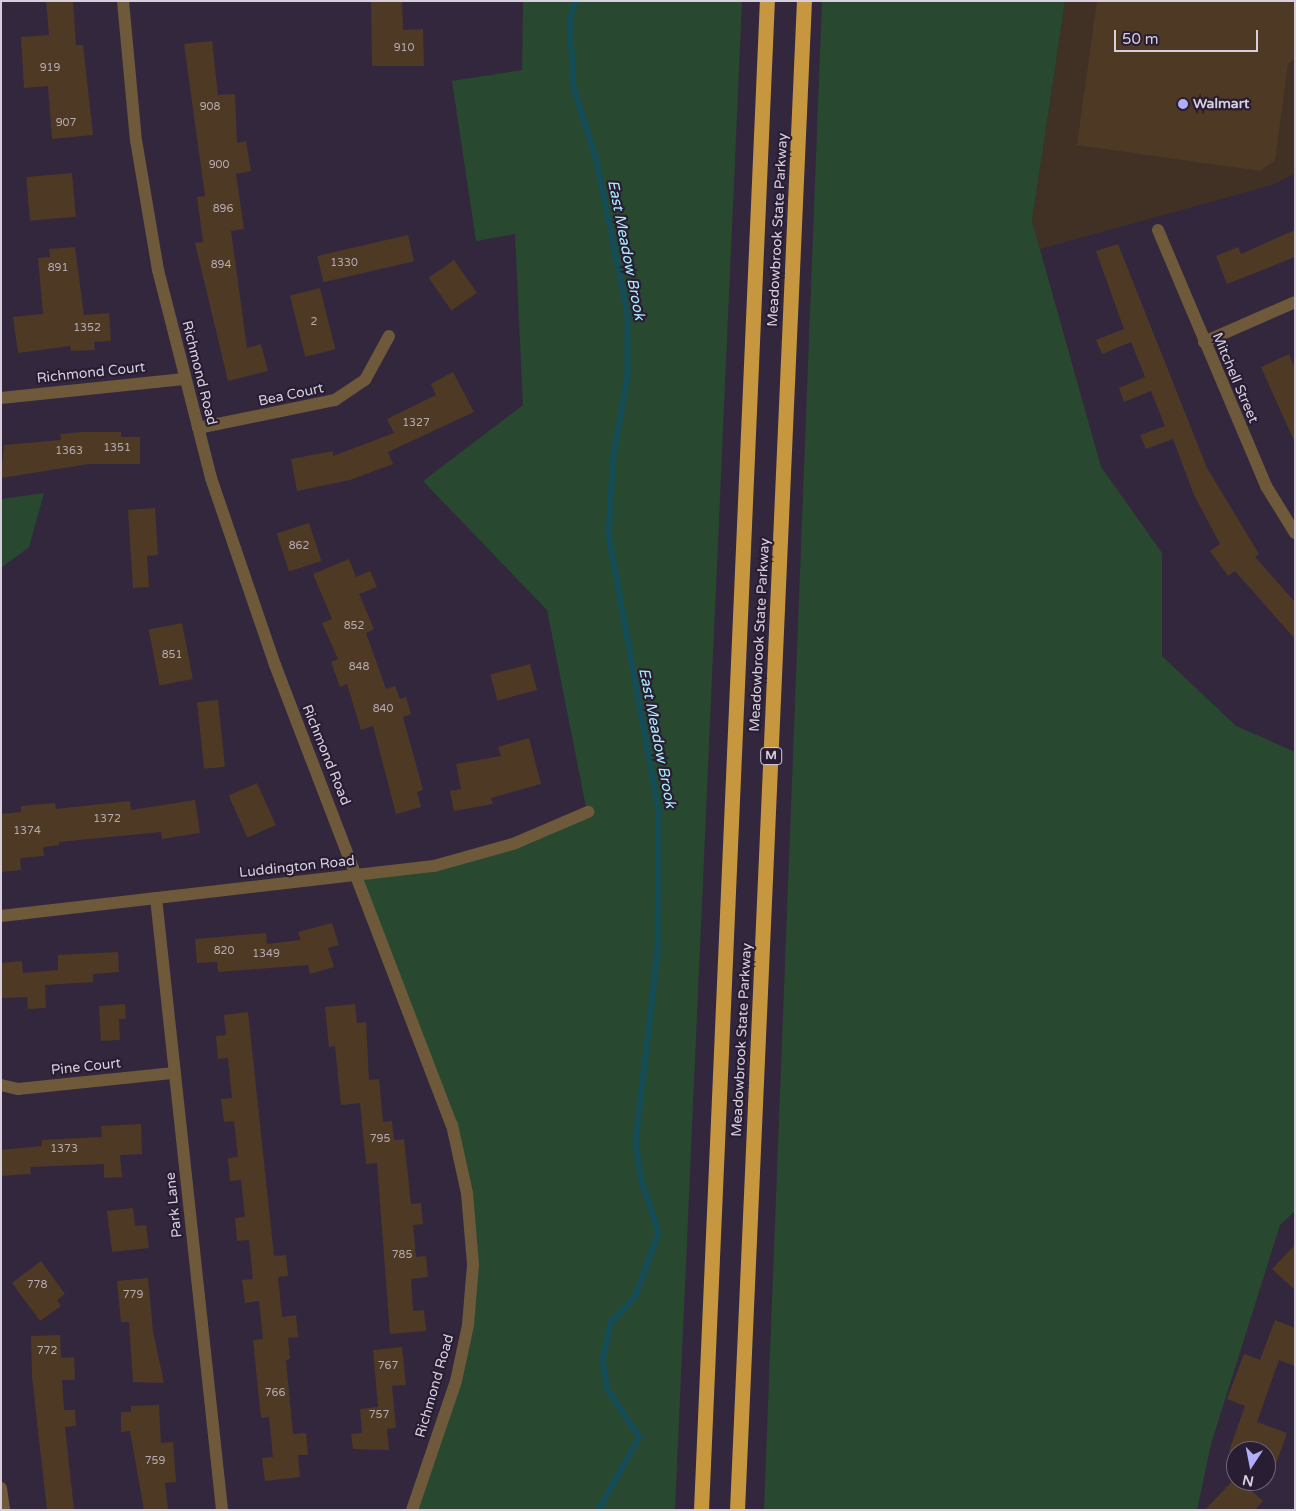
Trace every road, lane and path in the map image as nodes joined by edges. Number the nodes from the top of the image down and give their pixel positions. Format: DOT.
graph roads {
  1 [pos="123,1"];
  2 [pos="767,1"];
  3 [pos="804,1"];
  4 [pos="1158,230"];
  5 [pos="1295,302"];
  6 [pos="388,336"];
  7 [pos="1204,342"];
  8 [pos="184,379"];
  9 [pos="1,398"];
  10 [pos="198,428"];
  11 [pos="1295,532"];
  12 [pos="588,812"];
  13 [pos="358,876"];
  14 [pos="156,898"];
  15 [pos="1,916"];
  16 [pos="174,1073"];
  17 [pos="1,1085"];
  18 [pos="1,1488"];
  19 [pos="4,1510"];
  20 [pos="222,1510"];
  21 [pos="412,1510"];
  22 [pos="701,1510"];
  23 [pos="737,1510"];
  1 -- 8 [label="street, Richmond Road"];
  2 -- 22 [label="highway, Meadowbrook State Parkway"];
  3 -- 23 [label="highway, Meadowbrook State Parkway / M"];
  4 -- 7 [label="street, Mitchell Street"];
  5 -- 7 [label="street"];
  6 -- 10 [label="street, Bea Court"];
  7 -- 11 [label="street, Mitchell Street"];
  8 -- 9 [label="street, Richmond Court"];
  8 -- 10 [label="street, Richmond Road"];
  10 -- 13 [label="street, Richmond Road"];
  12 -- 13 [label="street, Luddington Road"];
  13 -- 14 [label="street, Luddington Road"];
  13 -- 21 [label="street, Richmond Road"];
  14 -- 15 [label="street, Luddington Road"];
  14 -- 16 [label="street, Park Lane"];
  16 -- 17 [label="street, Pine Court"];
  16 -- 20 [label="street, Park Lane"];
  18 -- 19 [label="street"];
}
